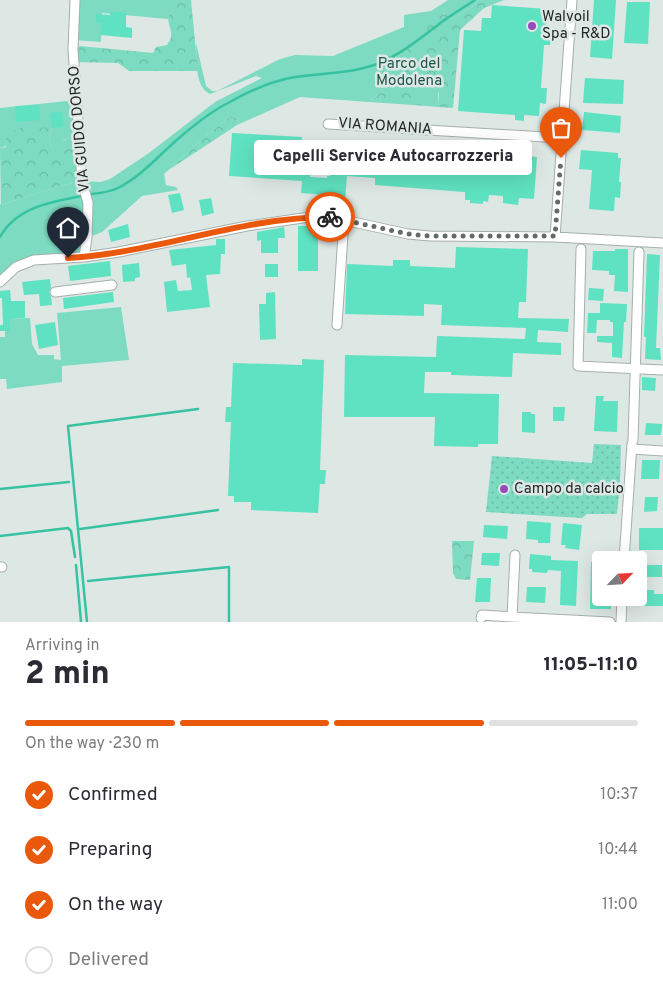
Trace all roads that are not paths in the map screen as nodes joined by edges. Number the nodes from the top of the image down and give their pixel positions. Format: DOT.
graph roads {
  1 [pos="75,0"];
  2 [pos="572,0"];
  3 [pos="328,124"];
  4 [pos="562,138"];
  5 [pos="344,220"];
  6 [pos="555,236"];
  7 [pos="663,243"];
  8 [pos="581,249"];
  9 [pos="639,252"];
  10 [pos="84,257"];
  11 [pos="0,282"];
  12 [pos="112,286"];
  13 [pos="55,292"];
  14 [pos="337,325"];
  15 [pos="634,369"];
  16 [pos="663,370"];
  17 [pos="632,444"];
  18 [pos="663,451"];
  19 [pos="624,551"];
  20 [pos="515,555"];
  21 [pos="622,606"];
  22 [pos="512,616"];
  23 [pos="481,618"];
  24 [pos="610,622"];
  25 [pos="621,622"];
  1 -- 10 [label="street, VIA GUIDO DORSO"];
  2 -- 4 [label="street"];
  3 -- 4 [label="street, VIA ROMANIA"];
  4 -- 6 [label="street"];
  5 -- 6 [label="street"];
  5 -- 10 [label="street"];
  5 -- 14 [label="street"];
  6 -- 7 [label="street"];
  8 -- 15 [label="street"];
  9 -- 15 [label="street"];
  10 -- 11 [label="street"];
  12 -- 13 [label="street"];
  15 -- 16 [label="street"];
  15 -- 17 [label="street"];
  17 -- 18 [label="street"];
  17 -- 19 [label="street"];
  20 -- 22 [label="street"];
  21 -- 25 [label="street"];
  22 -- 23 [label="street"];
  22 -- 24 [label="street"];
}
